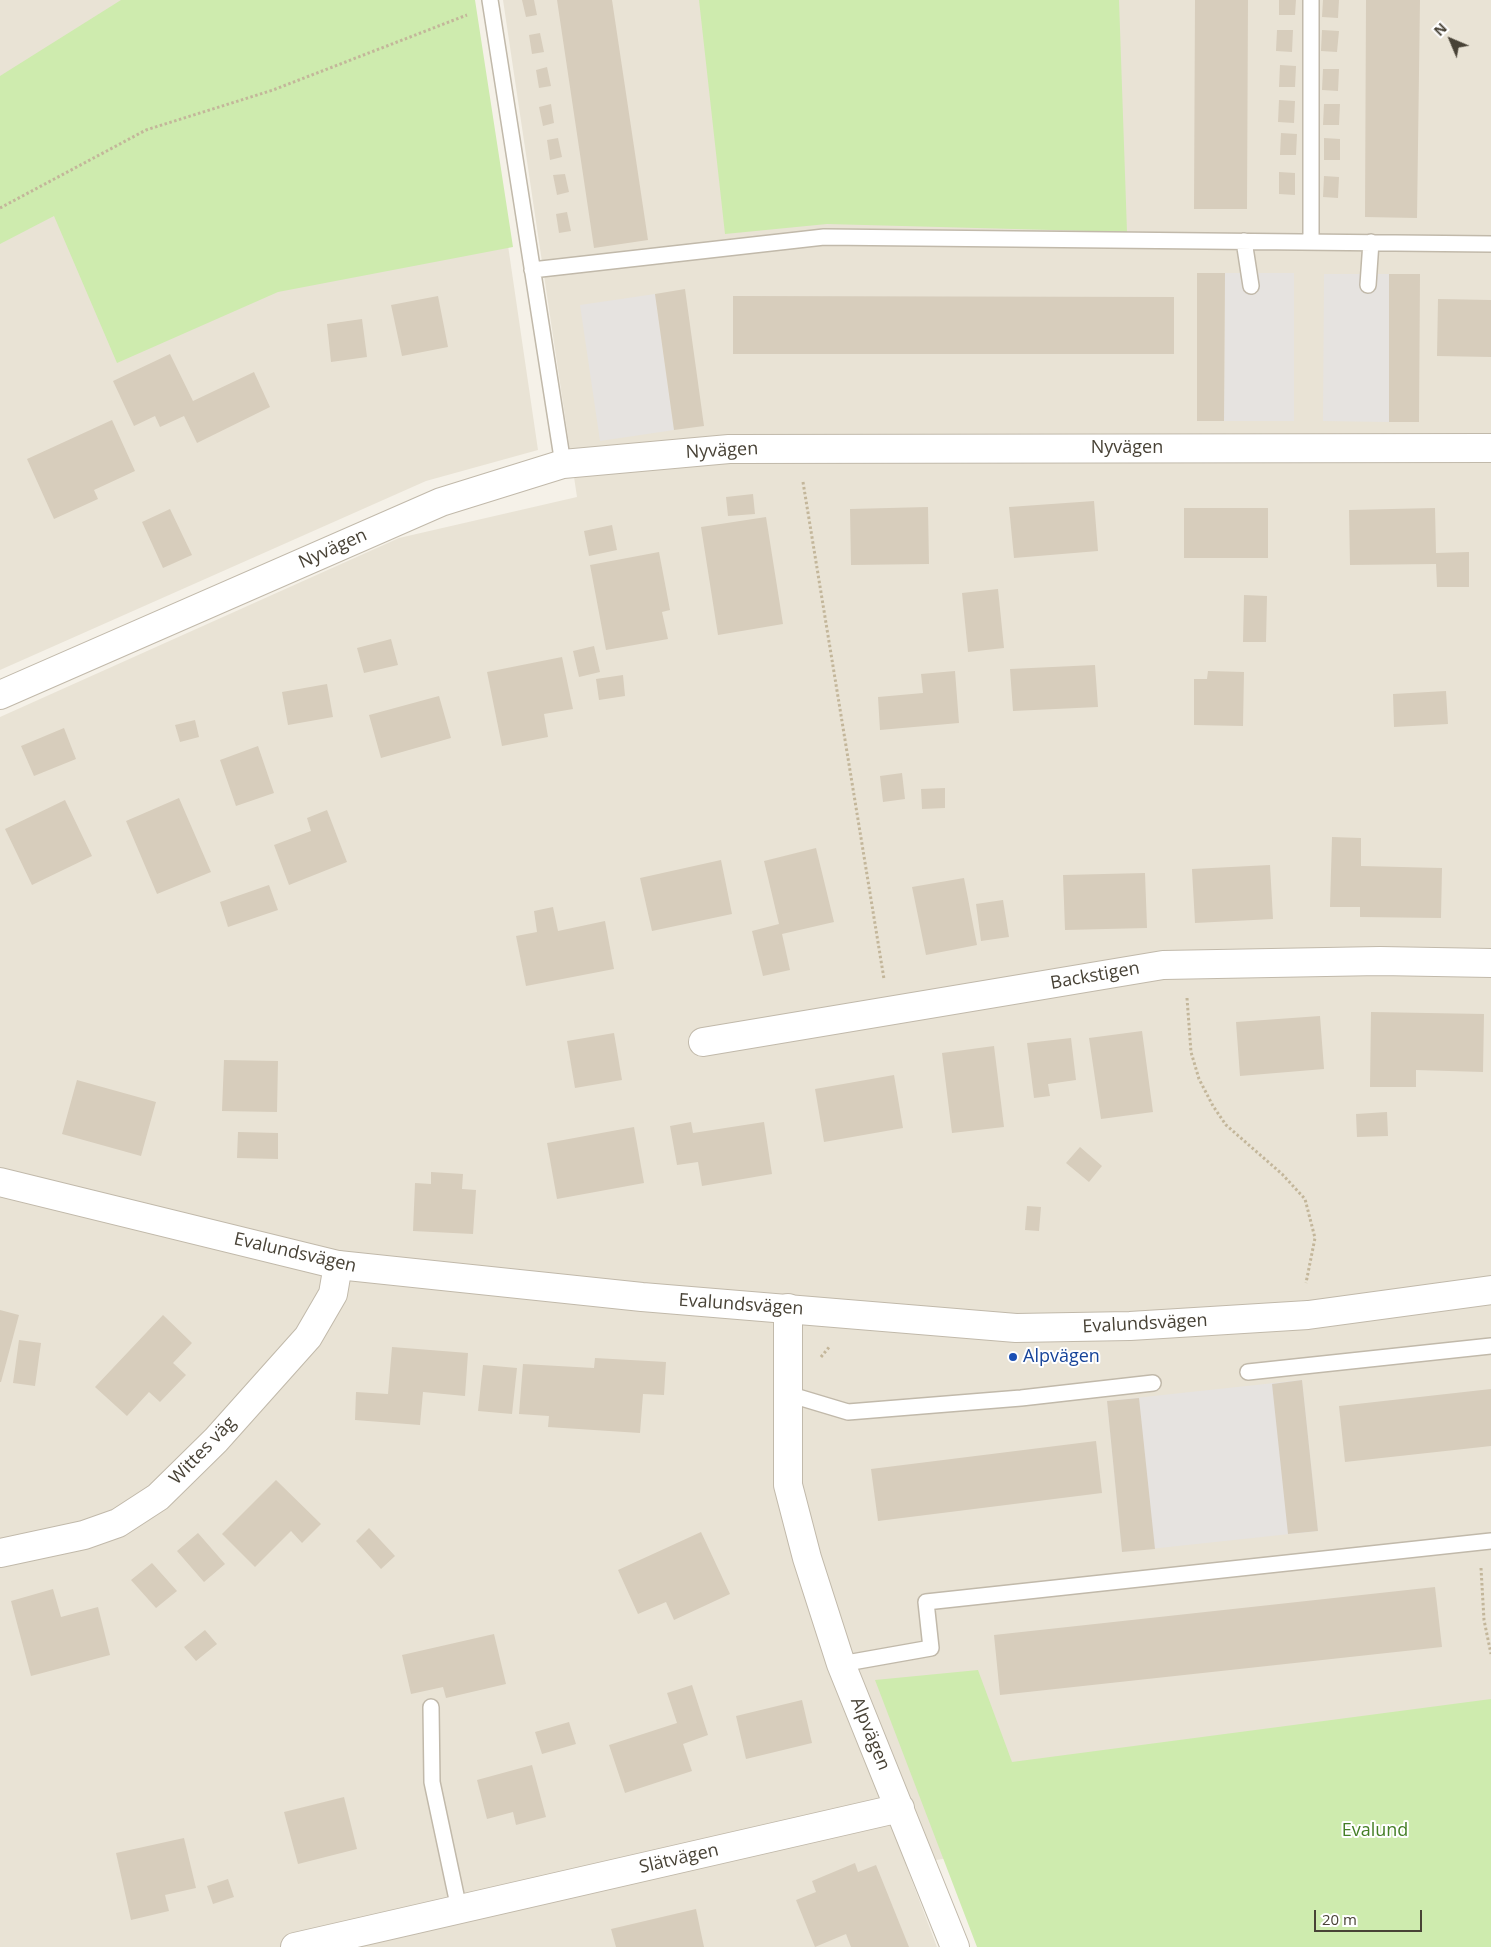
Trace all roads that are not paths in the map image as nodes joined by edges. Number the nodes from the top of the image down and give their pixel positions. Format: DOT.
graph roads {
  1 [pos="1311,0"];
  2 [pos="490,3"];
  3 [pos="1244,241"];
  4 [pos="1311,242"];
  5 [pos="1372,242"];
  6 [pos="1491,244"];
  7 [pos="532,270"];
  8 [pos="1368,285"];
  9 [pos="1251,286"];
  10 [pos="1491,448"];
  11 [pos="563,464"];
  12 [pos="0,695"];
  13 [pos="1491,963"];
  14 [pos="703,1042"];
  15 [pos="0,1182"];
  16 [pos="338,1266"];
  17 [pos="1491,1290"];
  18 [pos="788,1308"];
  19 [pos="1491,1346"];
  20 [pos="1248,1372"];
  21 [pos="1154,1383"];
  22 [pos="797,1397"];
  23 [pos="1485,1541"];
  24 [pos="0,1553"];
  25 [pos="841,1664"];
  26 [pos="431,1707"];
  27 [pos="900,1808"];
  28 [pos="459,1909"];
  29 [pos="295,1947"];
  30 [pos="955,1947"];
  1 -- 4 [label="lane"];
  2 -- 7 [label="lane"];
  3 -- 4 [label="lane"];
  3 -- 7 [label="lane"];
  3 -- 9 [label="lane"];
  4 -- 5 [label="lane"];
  5 -- 6 [label="lane"];
  5 -- 8 [label="lane"];
  7 -- 11 [label="lane"];
  10 -- 11 [label="street, Nyvägen"];
  11 -- 12 [label="street, Nyvägen"];
  13 -- 14 [label="street, Backstigen"];
  15 -- 16 [label="street, Evalundsvägen"];
  16 -- 18 [label="street, Evalundsvägen"];
  16 -- 24 [label="street, Wittes väg"];
  17 -- 18 [label="street, Evalundsvägen"];
  18 -- 22 [label="street, Alpvägen"];
  19 -- 20 [label="lane"];
  21 -- 22 [label="lane"];
  22 -- 25 [label="street, Alpvägen"];
  23 -- 25 [label="lane"];
  25 -- 27 [label="street, Alpvägen"];
  26 -- 28 [label="lane"];
  27 -- 28 [label="street, Slätvägen"];
  27 -- 30 [label="street, Alpvägen"];
  28 -- 29 [label="street, Slätvägen"];
}
